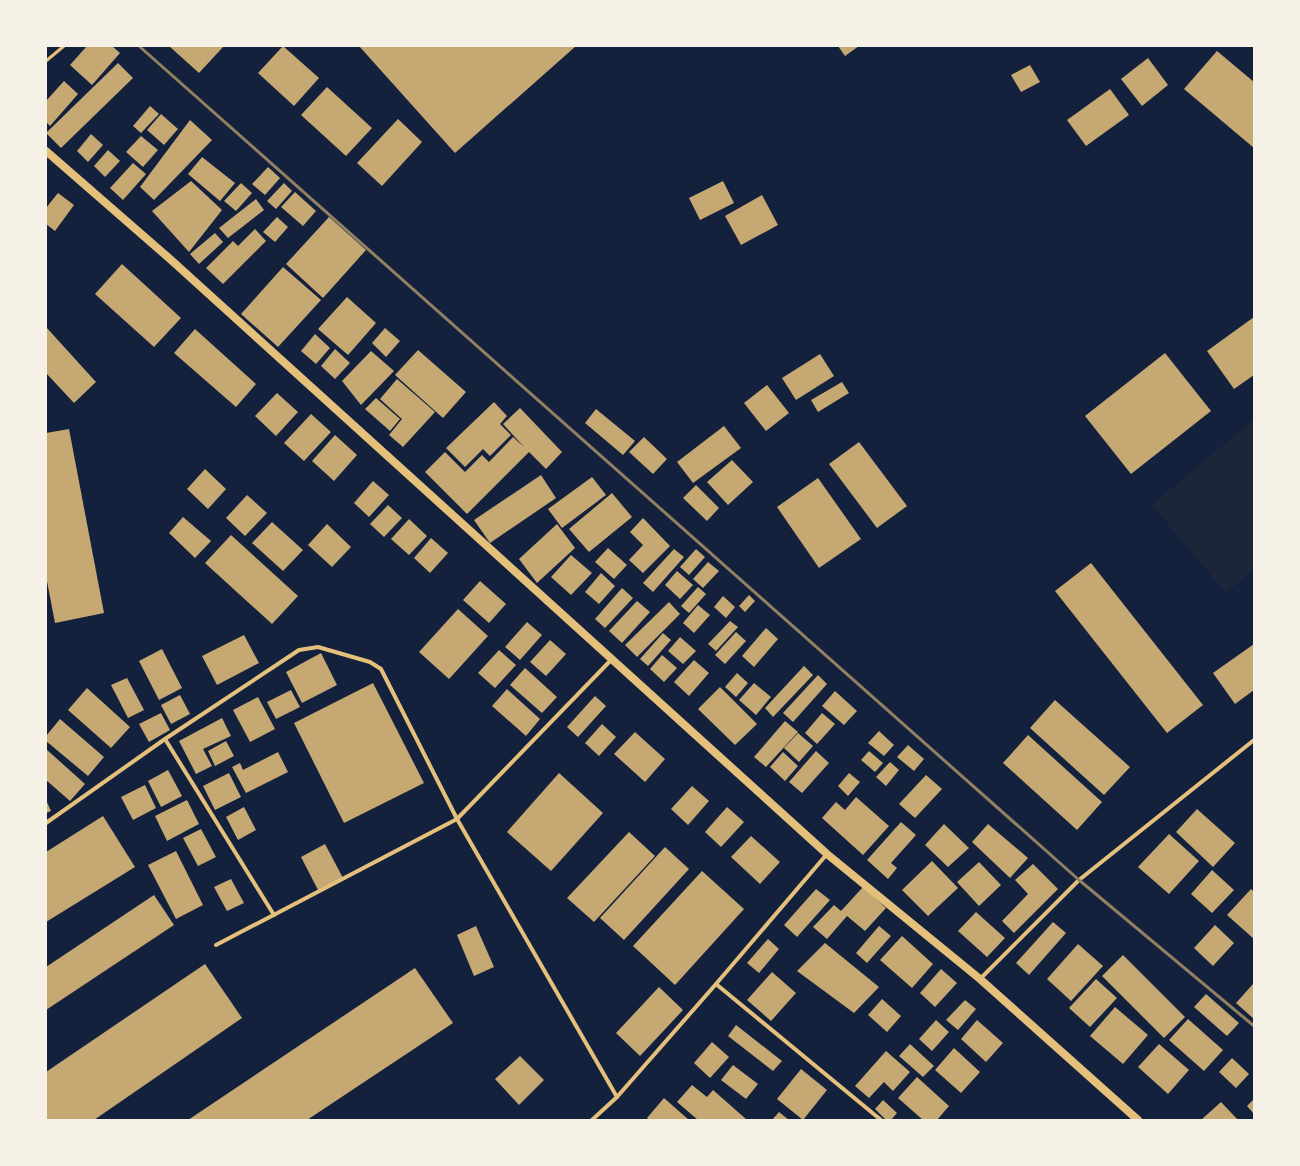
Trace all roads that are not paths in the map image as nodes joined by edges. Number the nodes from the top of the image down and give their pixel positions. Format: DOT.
graph roads {
  1 [pos="64,46"];
  2 [pos="46,61"];
  3 [pos="46,151"];
  4 [pos="612,659"];
  5 [pos="165,739"];
  6 [pos="1254,740"];
  7 [pos="457,819"];
  8 [pos="46,823"];
  9 [pos="827,854"];
  10 [pos="274,915"];
  11 [pos="216,945"];
  12 [pos="980,979"];
  13 [pos="716,984"];
  14 [pos="617,1097"];
  15 [pos="592,1120"];
  16 [pos="880,1120"];
  17 [pos="1138,1120"];
  1 -- 2 [label="lane"];
  3 -- 4 [label="main road"];
  4 -- 7 [label="street"];
  4 -- 9 [label="main road"];
  5 -- 7 [label="street"];
  5 -- 8 [label="street"];
  5 -- 10 [label="street"];
  6 -- 12 [label="street"];
  7 -- 10 [label="street"];
  7 -- 14 [label="street"];
  9 -- 12 [label="main road"];
  9 -- 13 [label="street"];
  10 -- 11 [label="street"];
  12 -- 17 [label="main road"];
  13 -- 14 [label="street"];
  13 -- 16 [label="street"];
  14 -- 15 [label="street"];
}
